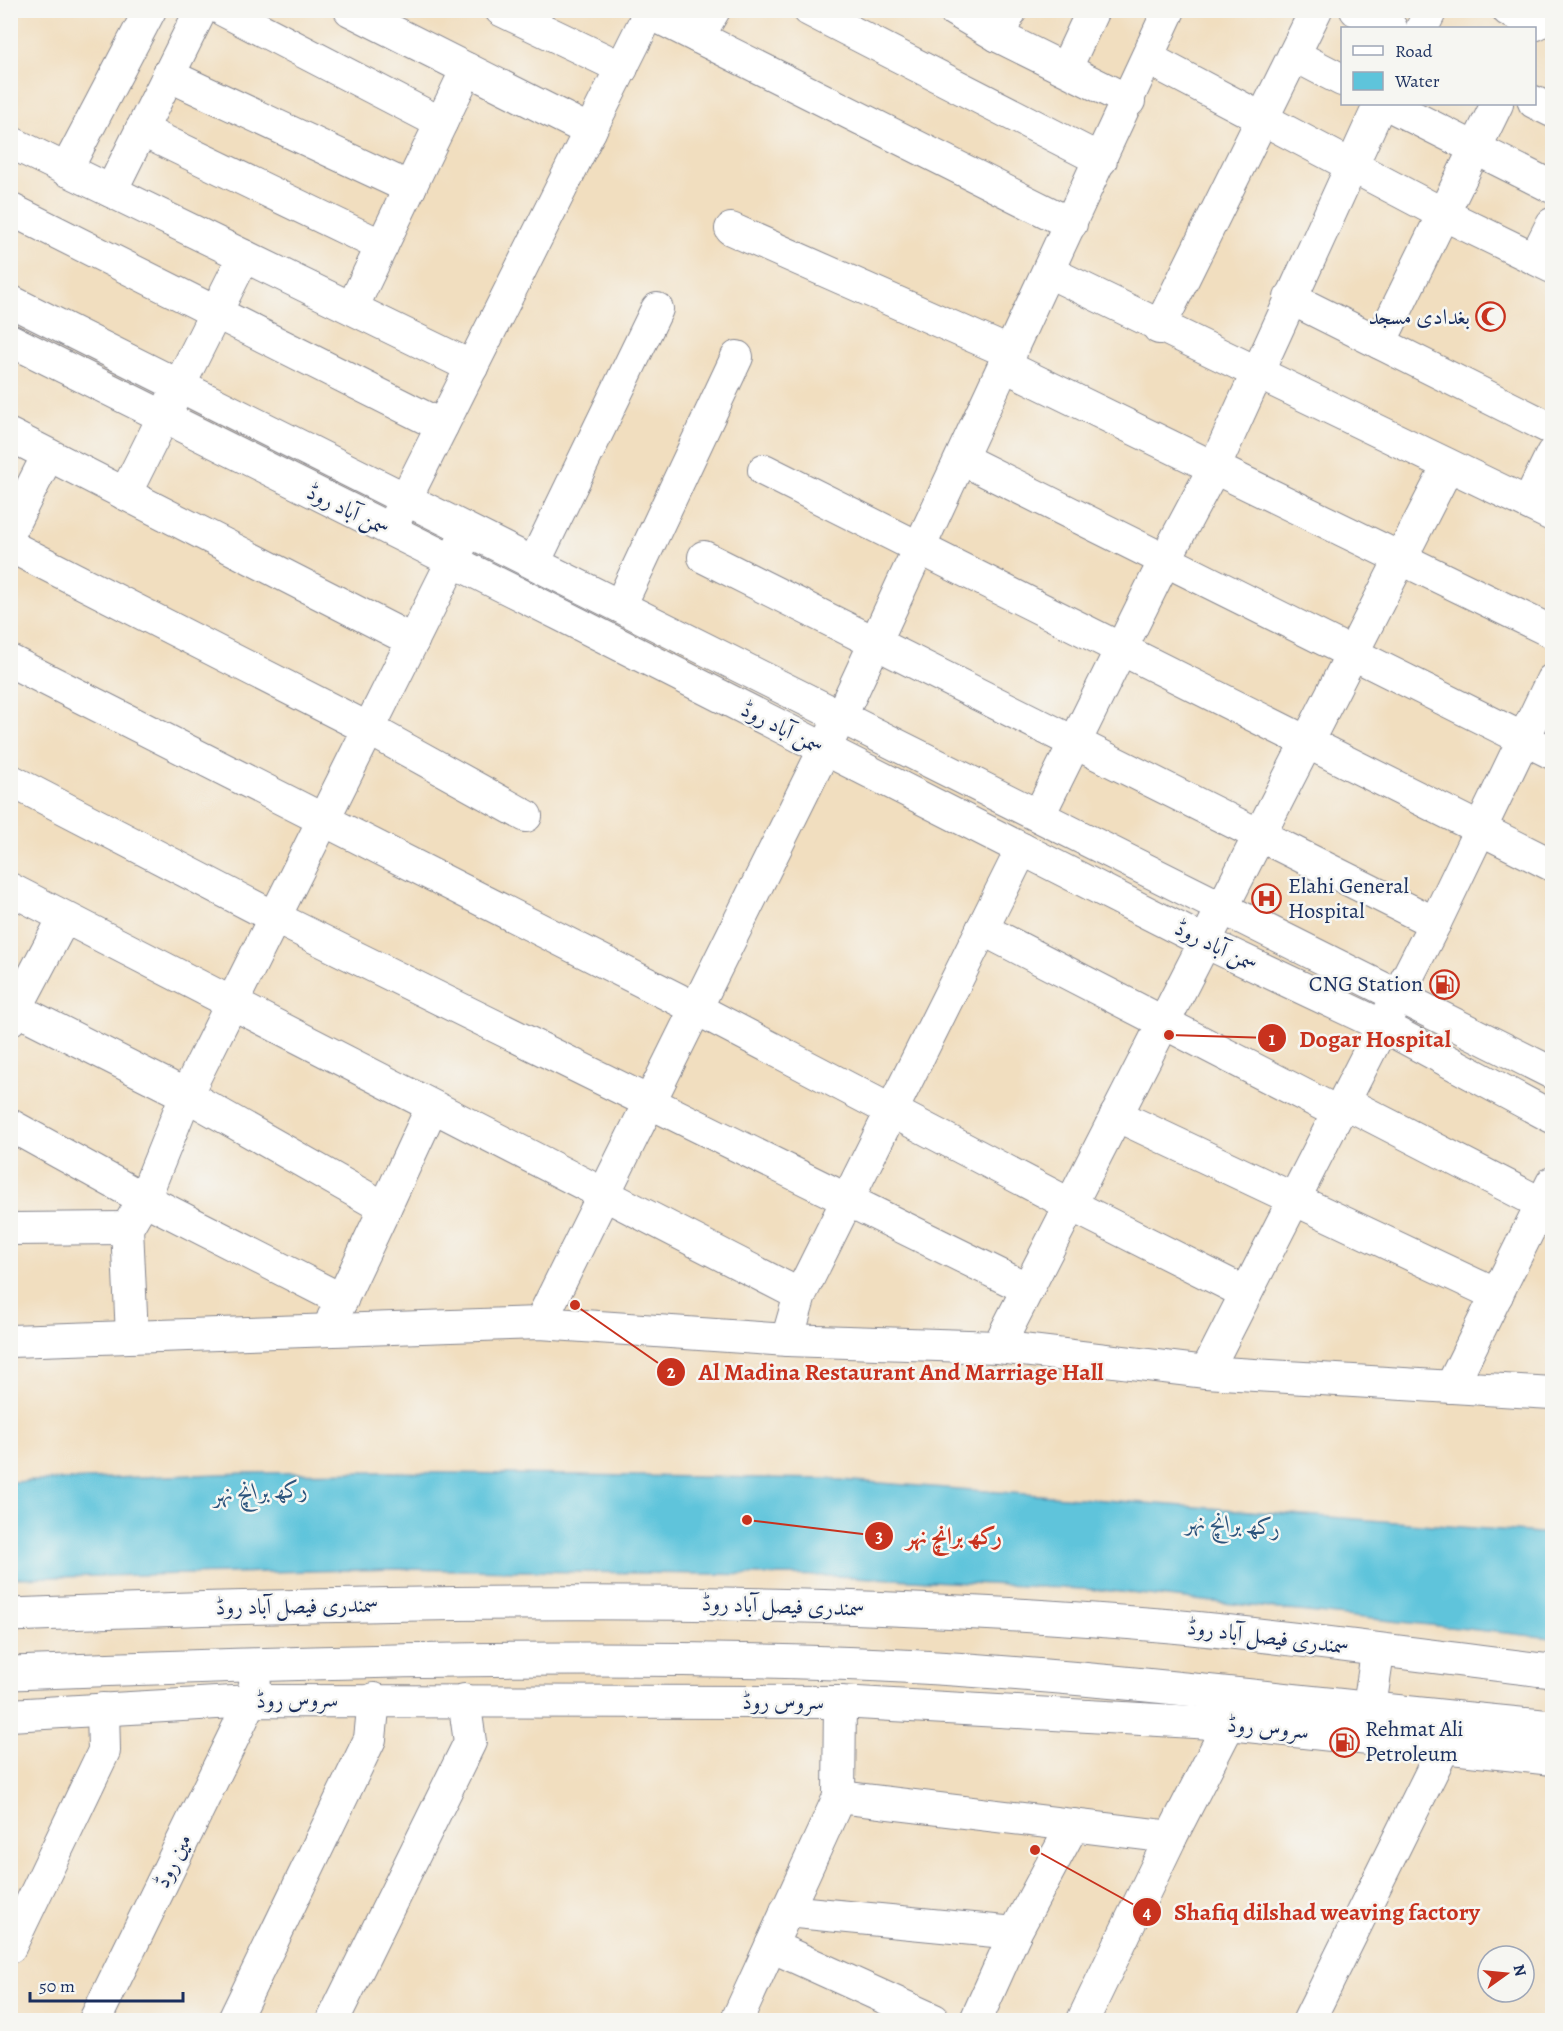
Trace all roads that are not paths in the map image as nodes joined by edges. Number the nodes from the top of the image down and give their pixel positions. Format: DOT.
graph roads {
  1 [pos="150,10"];
  2 [pos="201,10"];
  3 [pos="223,10"];
  4 [pos="350,10"];
  5 [pos="501,10"];
  6 [pos="714,10"];
  7 [pos="809,10"];
  8 [pos="954,10"];
  9 [pos="1093,10"];
  10 [pos="1169,10"];
  11 [pos="1316,10"];
  12 [pos="1356,10"];
  13 [pos="1431,10"];
  14 [pos="1508,10"];
  15 [pos="646,12"];
  16 [pos="1537,21"];
  17 [pos="1004,23"];
  18 [pos="1389,27"];
  19 [pos="1422,27"];
  20 [pos="698,38"];
  21 [pos="1294,55"];
  22 [pos="1149,59"];
  23 [pos="622,68"];
  24 [pos="1066,68"];
  25 [pos="467,69"];
  26 [pos="168,75"];
  27 [pos="1341,79"];
  28 [pos="1129,101"];
  29 [pos="1536,103"];
  30 [pos="1380,105"];
  31 [pos="1389,105"];
  32 [pos="1497,105"];
  33 [pos="1552,111"];
  34 [pos="1262,120"];
  35 [pos="441,123"];
  36 [pos="141,130"];
  37 [pos="590,131"];
  38 [pos="10,142"];
  39 [pos="1475,149"];
  40 [pos="1101,160"];
  41 [pos="1351,165"];
  42 [pos="66,170"];
  43 [pos="1552,187"];
  44 [pos="410,188"];
  45 [pos="111,191"];
  46 [pos="10,209"];
  47 [pos="1443,214"];
  48 [pos="1071,224"];
  49 [pos="1552,224"];
  50 [pos="731,229"];
  51 [pos="382,246"];
  52 [pos="244,256"];
  53 [pos="1544,263"];
  54 [pos="1049,272"];
  55 [pos="1290,297"];
  56 [pos="10,301"];
  57 [pos="352,308"];
  58 [pos="657,309"];
  59 [pos="217,312"];
  60 [pos="1159,327"];
  61 [pos="10,340"];
  62 [pos="1380,343"];
  63 [pos="737,357"];
  64 [pos="1008,360"];
  65 [pos="472,367"];
  66 [pos="1257,372"];
  67 [pos="180,386"];
  68 [pos="163,418"];
  69 [pos="442,426"];
  70 [pos="1552,429"];
  71 [pos="10,435"];
  72 [pos="1552,454"];
  73 [pos="48,455"];
  74 [pos="962,459"];
  75 [pos="1448,466"];
  76 [pos="1214,468"];
  77 [pos="764,470"];
  78 [pos="125,494"];
  79 [pos="405,498"];
  80 [pos="1540,509"];
  81 [pos="10,530"];
  82 [pos="468,530"];
  83 [pos="391,531"];
  84 [pos="10,546"];
  85 [pos="919,549"];
  86 [pos="704,557"];
  87 [pos="1401,557"];
  88 [pos="1165,560"];
  89 [pos="452,561"];
  90 [pos="534,563"];
  91 [pos="620,606"];
  92 [pos="1552,632"];
  93 [pos="412,641"];
  94 [pos="875,643"];
  95 [pos="1122,650"];
  96 [pos="1352,653"];
  97 [pos="10,661"];
  98 [pos="1552,680"];
  99 [pos="841,716"];
  100 [pos="369,729"];
  101 [pos="1524,739"];
  102 [pos="1307,742"];
  103 [pos="1076,744"];
  104 [pos="824,750"];
  105 [pos="1552,753"];
  106 [pos="10,780"];
  107 [pos="1039,815"];
  108 [pos="525,816"];
  109 [pos="323,820"];
  110 [pos="1480,829"];
  111 [pos="1259,835"];
  112 [pos="1022,849"];
  113 [pos="1552,866"];
  114 [pos="10,890"];
  115 [pos="1222,908"];
  116 [pos="274,917"];
  117 [pos="64,918"];
  118 [pos="1436,923"];
  119 [pos="982,929"];
  120 [pos="1205,942"];
  121 [pos="1400,994"];
  122 [pos="232,1003"];
  123 [pos="697,1009"];
  124 [pos="12,1012"];
  125 [pos="1164,1022"];
  126 [pos="1383,1026"];
  127 [pos="1552,1073"];
  128 [pos="186,1095"];
  129 [pos="651,1102"];
  130 [pos="432,1107"];
  131 [pos="1341,1108"];
  132 [pos="892,1111"];
  133 [pos="1116,1115"];
  134 [pos="1552,1118"];
  135 [pos="10,1125"];
  136 [pos="604,1197"];
  137 [pos="1295,1198"];
  138 [pos="144,1199"];
  139 [pos="1549,1199"];
  140 [pos="847,1201"];
  141 [pos="1071,1205"];
  142 [pos="385,1208"];
  143 [pos="128,1228"];
  144 [pos="10,1229"];
  145 [pos="1028,1289"];
  146 [pos="1246,1293"];
  147 [pos="800,1295"];
  148 [pos="1497,1295"];
  149 [pos="342,1300"];
  150 [pos="540,1323"];
  151 [pos="328,1330"];
  152 [pos="132,1336"];
  153 [pos="787,1340"];
  154 [pos="10,1341"];
  155 [pos="998,1347"];
  156 [pos="1206,1372"];
  157 [pos="1451,1388"];
  158 [pos="1552,1393"];
  159 [pos="10,1615"];
  160 [pos="1378,1650"];
  161 [pos="260,1664"];
  162 [pos="1552,1671"];
  163 [pos="10,1673"];
  164 [pos="374,1699"];
  165 [pos="464,1700"];
  166 [pos="251,1701"];
  167 [pos="840,1702"];
  168 [pos="103,1709"];
  169 [pos="10,1715"];
  170 [pos="1365,1723"];
  171 [pos="1229,1724"];
  172 [pos="1552,1727"];
  173 [pos="1444,1748"];
  174 [pos="1552,1759"];
  175 [pos="839,1797"];
  176 [pos="1073,1825"];
  177 [pos="1171,1837"];
  178 [pos="786,1911"];
  179 [pos="1015,1933"];
  180 [pos="771,1946"];
  181 [pos="10,1947"];
  182 [pos="95,2020"];
  183 [pos="234,2020"];
  184 [pos="333,2020"];
  185 [pos="737,2020"];
  186 [pos="934,2020"];
  187 [pos="976,2020"];
  188 [pos="1083,2020"];
  189 [pos="1309,2020"];
  1 -- 42 [label="street"];
  2 -- 26 [label="street"];
  3 -- 35 [label="street"];
  4 -- 25 [label="street"];
  5 -- 23 [label="street"];
  6 -- 20 [label="street"];
  7 -- 40 [label="street"];
  8 -- 17 [label="street"];
  9 -- 24 [label="street"];
  10 -- 22 [label="street"];
  11 -- 21 [label="street"];
  12 -- 18 [label="street"];
  13 -- 19 [label="street"];
  14 -- 16 [label="street"];
  15 -- 20 [label="street"];
  15 -- 23 [label="street"];
  17 -- 24 [label="street"];
  20 -- 48 [label="street"];
  21 -- 27 [label="street"];
  21 -- 34 [label="street"];
  22 -- 28 [label="street"];
  22 -- 34 [label="street"];
  23 -- 37 [label="street"];
  24 -- 28 [label="street"];
  25 -- 35 [label="street"];
  25 -- 37 [label="street"];
  26 -- 36 [label="street"];
  26 -- 44 [label="street"];
  28 -- 40 [label="street"];
  29 -- 33 [label="street"];
  30 -- 41 [label="street"];
  31 -- 39 [label="street"];
  32 -- 39 [label="street"];
  34 -- 41 [label="street"];
  34 -- 60 [label="street"];
  35 -- 44 [label="street"];
  36 -- 45 [label="street"];
  36 -- 51 [label="street"];
  37 -- 65 [label="street"];
  38 -- 42 [label="street"];
  39 -- 43 [label="street"];
  39 -- 47 [label="street"];
  40 -- 48 [label="street"];
  41 -- 47 [label="street"];
  41 -- 55 [label="street"];
  42 -- 45 [label="street"];
  44 -- 51 [label="street"];
  45 -- 52 [label="street"];
  46 -- 59 [label="street"];
  47 -- 53 [label="street"];
  47 -- 62 [label="street"];
  48 -- 54 [label="street"];
  49 -- 53 [label="street"];
  50 -- 64 [label="street"];
  51 -- 57 [label="street"];
  52 -- 57 [label="street"];
  52 -- 59 [label="street"];
  54 -- 60 [label="street"];
  54 -- 64 [label="street"];
  55 -- 62 [label="street"];
  55 -- 66 [label="street"];
  56 -- 67 [label="street, سمن آباد روڈ"];
  57 -- 65 [label="street"];
  58 -- 90 [label="street"];
  59 -- 67 [label="street"];
  59 -- 69 [label="street"];
  60 -- 66 [label="street"];
  61 -- 68 [label="street, سمن آباد روڈ"];
  62 -- 70 [label="street"];
  63 -- 91 [label="street"];
  64 -- 74 [label="street"];
  64 -- 76 [label="street"];
  65 -- 69 [label="street"];
  66 -- 75 [label="street"];
  66 -- 76 [label="street"];
  67 -- 68 [label="street"];
  67 -- 79 [label="street, سمن آباد روڈ"];
  68 -- 78 [label="street"];
  68 -- 83 [label="street, سمن آباد روڈ"];
  69 -- 79 [label="street"];
  71 -- 73 [label="street"];
  72 -- 80 [label="street"];
  73 -- 78 [label="street"];
  73 -- 81 [label="street"];
  74 -- 85 [label="street"];
  74 -- 88 [label="street"];
  75 -- 80 [label="street"];
  75 -- 87 [label="street"];
  76 -- 87 [label="street"];
  76 -- 88 [label="street"];
  77 -- 85 [label="street"];
  78 -- 93 [label="street"];
  79 -- 82 [label="street, سمن آباد روڈ"];
  79 -- 83 [label="street"];
  82 -- 89 [label="street"];
  82 -- 90 [label="street, سمن آباد روڈ"];
  83 -- 89 [label="street, سمن آباد روڈ"];
  84 -- 100 [label="street"];
  85 -- 94 [label="street"];
  85 -- 95 [label="street"];
  86 -- 94 [label="street"];
  87 -- 92 [label="street"];
  87 -- 96 [label="street"];
  88 -- 95 [label="street"];
  88 -- 96 [label="street"];
  89 -- 93 [label="street"];
  89 -- 104 [label="street, سمن آباد روڈ"];
  90 -- 91 [label="street, سمن آباد روڈ"];
  91 -- 99 [label="street, سمن آباد روڈ"];
  93 -- 100 [label="street"];
  94 -- 99 [label="street"];
  94 -- 103 [label="street"];
  95 -- 102 [label="street"];
  95 -- 103 [label="street"];
  96 -- 101 [label="street"];
  96 -- 102 [label="street"];
  97 -- 109 [label="street"];
  98 -- 101 [label="street"];
  99 -- 104 [label="street"];
  99 -- 107 [label="street, سمن آباد روڈ"];
  100 -- 108 [label="street"];
  100 -- 109 [label="street"];
  101 -- 105 [label="street"];
  101 -- 110 [label="street"];
  102 -- 110 [label="street"];
  102 -- 111 [label="street"];
  103 -- 107 [label="street"];
  103 -- 111 [label="street"];
  104 -- 112 [label="street, سمن آباد روڈ"];
  104 -- 123 [label="street"];
  106 -- 116 [label="street"];
  107 -- 115 [label="street, سمن آباد روڈ"];
  109 -- 116 [label="street"];
  109 -- 123 [label="street"];
  110 -- 113 [label="street"];
  110 -- 118 [label="street"];
  111 -- 115 [label="street"];
  111 -- 118 [label="street"];
  112 -- 119 [label="street"];
  112 -- 120 [label="street, سمن آباد روڈ"];
  114 -- 117 [label="street"];
  115 -- 120 [label="street"];
  115 -- 121 [label="street, سمن آباد روڈ"];
  116 -- 122 [label="street"];
  116 -- 129 [label="street"];
  117 -- 122 [label="street"];
  117 -- 124 [label="street"];
  118 -- 121 [label="street"];
  119 -- 125 [label="street"];
  119 -- 132 [label="street"];
  120 -- 125 [label="street"];
  120 -- 126 [label="street, سمن آباد روڈ"];
  121 -- 126 [label="street"];
  121 -- 127 [label="street, سمن آباد روڈ"];
  122 -- 128 [label="street"];
  122 -- 130 [label="street"];
  123 -- 129 [label="street"];
  123 -- 132 [label="street"];
  124 -- 128 [label="street"];
  125 -- 131 [label="street"];
  125 -- 133 [label="street"];
  126 -- 131 [label="street"];
  126 -- 134 [label="street, سمن آباد روڈ"];
  128 -- 138 [label="street"];
  128 -- 142 [label="street"];
  129 -- 136 [label="street"];
  129 -- 140 [label="street"];
  130 -- 136 [label="street"];
  130 -- 142 [label="street"];
  131 -- 137 [label="street"];
  131 -- 139 [label="street"];
  132 -- 140 [label="street"];
  132 -- 141 [label="street"];
  133 -- 137 [label="street"];
  133 -- 141 [label="street"];
  135 -- 138 [label="street"];
  136 -- 147 [label="street"];
  136 -- 150 [label="street"];
  137 -- 146 [label="street"];
  137 -- 148 [label="street"];
  138 -- 143 [label="street"];
  138 -- 149 [label="street"];
  139 -- 148 [label="street"];
  140 -- 145 [label="street"];
  140 -- 147 [label="street"];
  141 -- 145 [label="street"];
  141 -- 146 [label="street"];
  142 -- 149 [label="street"];
  143 -- 144 [label="street"];
  143 -- 152 [label="street"];
  145 -- 155 [label="street"];
  146 -- 156 [label="street"];
  147 -- 153 [label="street"];
  148 -- 157 [label="street"];
  149 -- 151 [label="street"];
  150 -- 151 [label="street"];
  150 -- 153 [label="street"];
  151 -- 152 [label="street"];
  152 -- 154 [label="street"];
  153 -- 155 [label="street"];
  155 -- 156 [label="street"];
  156 -- 157 [label="street"];
  157 -- 158 [label="street"];
  159 -- 160 [label="main road, سمندری فیصل آباد روڈ"];
  160 -- 162 [label="main road, سمندری فیصل آباد روڈ"];
  160 -- 170 [label="main road"];
  161 -- 163 [label="main road"];
  161 -- 166 [label="street, مین روڈ"];
  161 -- 170 [label="main road"];
  164 -- 165 [label="street, سروس روڈ"];
  164 -- 166 [label="street, سروس روڈ"];
  164 -- 183 [label="street"];
  165 -- 167 [label="street, سروس روڈ"];
  165 -- 184 [label="street"];
  166 -- 168 [label="street, سروس روڈ"];
  166 -- 182 [label="street, مین روڈ"];
  167 -- 171 [label="street, سروس روڈ"];
  167 -- 175 [label="street"];
  168 -- 169 [label="street, سروس روڈ"];
  168 -- 181 [label="street"];
  170 -- 171 [label="street, سروس روڈ"];
  170 -- 172 [label="main road"];
  170 -- 173 [label="street, سروس روڈ"];
  171 -- 177 [label="street"];
  173 -- 174 [label="street, سروس روڈ"];
  173 -- 189 [label="street"];
  175 -- 176 [label="street"];
  175 -- 178 [label="street"];
  176 -- 177 [label="street"];
  176 -- 179 [label="street"];
  177 -- 188 [label="street"];
  178 -- 179 [label="street"];
  178 -- 180 [label="street"];
  179 -- 187 [label="street"];
  180 -- 185 [label="street"];
  180 -- 186 [label="street"];
}
